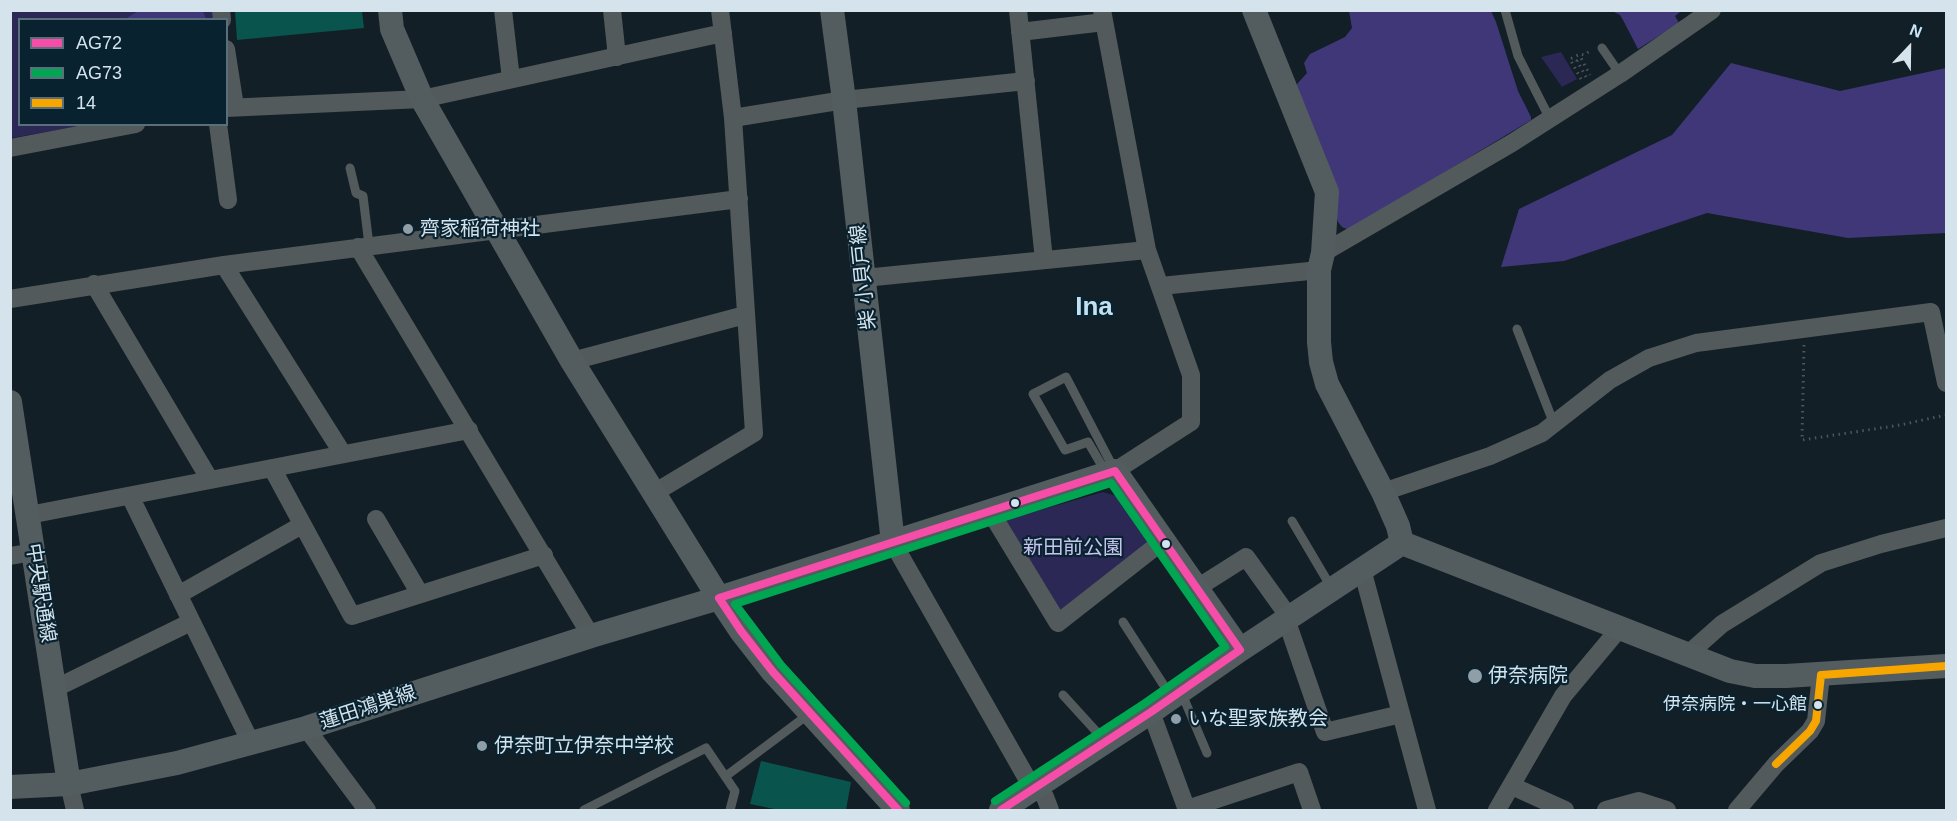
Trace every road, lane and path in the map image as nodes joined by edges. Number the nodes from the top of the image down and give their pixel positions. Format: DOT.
graph roads {
  1 [pos="390,10"];
  2 [pos="503,10"];
  3 [pos="612,10"];
  4 [pos="720,10"];
  5 [pos="832,10"];
  6 [pos="1018,10"];
  7 [pos="1254,10"];
  8 [pos="1505,10"];
  9 [pos="1712,10"];
  10 [pos="1103,16"];
  11 [pos="1020,32"];
  12 [pos="723,33"];
  13 [pos="1602,48"];
  14 [pos="617,57"];
  15 [pos="1617,68"];
  16 [pos="228,72"];
  17 [pos="511,79"];
  18 [pos="1026,81"];
  19 [pos="422,99"];
  20 [pos="844,100"];
  21 [pos="231,107"];
  22 [pos="733,118"];
  23 [pos="1550,119"];
  24 [pos="126,126"];
  25 [pos="218,126"];
  26 [pos="10,148"];
  27 [pos="350,168"];
  28 [pos="739,199"];
  29 [pos="228,200"];
  30 [pos="497,231"];
  31 [pos="364,246"];
  32 [pos="1148,250"];
  33 [pos="1044,260"];
  34 [pos="1321,261"];
  35 [pos="224,265"];
  36 [pos="864,279"];
  37 [pos="94,284"];
  38 [pos="1161,286"];
  39 [pos="10,299"];
  40 [pos="745,315"];
  41 [pos="1517,329"];
  42 [pos="1804,329"];
  43 [pos="572,361"];
  44 [pos="1947,383"];
  45 [pos="10,402"];
  46 [pos="1947,415"];
  47 [pos="1554,424"];
  48 [pos="469,430"];
  49 [pos="343,454"];
  50 [pos="272,468"];
  51 [pos="1111,472"];
  52 [pos="210,480"];
  53 [pos="1383,492"];
  54 [pos="654,493"];
  55 [pos="130,496"];
  56 [pos="21,500"];
  57 [pos="990,511"];
  58 [pos="376,519"];
  59 [pos="1292,521"];
  60 [pos="303,525"];
  61 [pos="1947,528"];
  62 [pos="1164,540"];
  63 [pos="893,543"];
  64 [pos="1402,543"];
  65 [pos="22,554"];
  66 [pos="544,555"];
  67 [pos="1362,569"];
  68 [pos="1197,588"];
  69 [pos="1332,590"];
  70 [pos="420,594"];
  71 [pos="178,596"];
  72 [pos="719,598"];
  73 [pos="1288,618"];
  74 [pos="191,622"];
  75 [pos="1123,622"];
  76 [pos="1619,629"];
  77 [pos="591,636"];
  78 [pos="1240,650"];
  79 [pos="1687,655"];
  80 [pos="1947,666"];
  81 [pos="1821,675"];
  82 [pos="54,689"];
  83 [pos="1063,695"];
  84 [pos="1176,695"];
  85 [pos="1151,712"];
  86 [pos="809,714"];
  87 [pos="1401,714"];
  88 [pos="306,728"];
  89 [pos="1106,742"];
  90 [pos="252,743"];
  91 [pos="1207,753"];
  92 [pos="726,776"];
  93 [pos="69,784"];
  94 [pos="1512,786"];
  95 [pos="10,787"];
  96 [pos="1035,788"];
  97 [pos="1187,809"];
  98 [pos="75,810"];
  99 [pos="367,810"];
  100 [pos="584,810"];
  101 [pos="730,810"];
  102 [pos="898,810"];
  103 [pos="1000,810"];
  104 [pos="1050,810"];
  105 [pos="1311,810"];
  106 [pos="1425,810"];
  107 [pos="1497,810"];
  108 [pos="1565,810"];
  109 [pos="1606,810"];
  110 [pos="1667,810"];
  111 [pos="1737,810"];
  1 -- 19 [label="street"];
  2 -- 17 [label="street"];
  3 -- 14 [label="street"];
  4 -- 12 [label="street"];
  5 -- 20 [label="street, 柴 小貝戸線"];
  6 -- 11 [label="street"];
  7 -- 34 [label="street"];
  8 -- 23 [label="lane"];
  9 -- 15 [label="street"];
  10 -- 11 [label="street"];
  10 -- 32 [label="street"];
  11 -- 18 [label="street"];
  12 -- 14 [label="street"];
  12 -- 22 [label="street"];
  13 -- 15 [label="lane"];
  13 -- 15 [label="path"];
  14 -- 17 [label="street"];
  15 -- 23 [label="street"];
  16 -- 21 [label="street"];
  17 -- 19 [label="street"];
  18 -- 20 [label="street"];
  18 -- 33 [label="street"];
  19 -- 21 [label="street"];
  19 -- 30 [label="street"];
  20 -- 22 [label="street"];
  20 -- 36 [label="street, 柴 小貝戸線"];
  22 -- 28 [label="street"];
  23 -- 34 [label="street"];
  24 -- 26 [label="street"];
  25 -- 29 [label="street"];
  27 -- 31 [label="lane"];
  28 -- 30 [label="street"];
  28 -- 40 [label="street"];
  30 -- 31 [label="street"];
  30 -- 43 [label="street"];
  31 -- 35 [label="street"];
  31 -- 48 [label="street"];
  32 -- 33 [label="street"];
  32 -- 38 [label="street"];
  33 -- 36 [label="street"];
  34 -- 38 [label="street"];
  34 -- 53 [label="street"];
  35 -- 37 [label="street"];
  35 -- 49 [label="street"];
  36 -- 63 [label="street, 柴 小貝戸線"];
  37 -- 39 [label="street"];
  37 -- 52 [label="street"];
  38 -- 51 [label="street"];
  40 -- 43 [label="street"];
  40 -- 54 [label="street"];
  41 -- 47 [label="lane"];
  42 -- 44 [label="street"];
  42 -- 46 [label="path"];
  42 -- 47 [label="street"];
  43 -- 54 [label="street"];
  45 -- 56 [label="street, 中央駅通線"];
  47 -- 53 [label="street"];
  48 -- 49 [label="street"];
  48 -- 66 [label="street"];
  49 -- 50 [label="street"];
  50 -- 52 [label="street"];
  50 -- 60 [label="street"];
  51 -- 51 [label="lane"];
  51 -- 57 [label="street, 蓮田鴻巣線"];
  51 -- 62 [label="street"];
  52 -- 55 [label="street"];
  53 -- 64 [label="street"];
  54 -- 72 [label="street"];
  55 -- 56 [label="street"];
  55 -- 71 [label="street"];
  56 -- 65 [label="street, 中央駅通線"];
  57 -- 62 [label="street"];
  57 -- 63 [label="street, 蓮田鴻巣線"];
  58 -- 70 [label="street"];
  59 -- 69 [label="lane"];
  60 -- 70 [label="street"];
  60 -- 71 [label="street"];
  61 -- 79 [label="street"];
  62 -- 68 [label="street"];
  63 -- 72 [label="street, 蓮田鴻巣線"];
  63 -- 96 [label="street"];
  64 -- 67 [label="street"];
  64 -- 76 [label="street"];
  65 -- 82 [label="street, 中央駅通線"];
  66 -- 70 [label="street"];
  66 -- 77 [label="street"];
  67 -- 69 [label="street"];
  67 -- 87 [label="street"];
  68 -- 73 [label="street"];
  68 -- 78 [label="street"];
  69 -- 73 [label="street"];
  71 -- 74 [label="street"];
  72 -- 77 [label="street, 蓮田鴻巣線"];
  72 -- 86 [label="street"];
  73 -- 78 [label="street"];
  73 -- 87 [label="street"];
  74 -- 82 [label="street"];
  74 -- 90 [label="street"];
  75 -- 84 [label="lane"];
  76 -- 79 [label="street"];
  76 -- 94 [label="street"];
  77 -- 88 [label="street, 蓮田鴻巣線"];
  78 -- 84 [label="street"];
  79 -- 81 [label="street"];
  80 -- 81 [label="street"];
  81 -- 111 [label="street"];
  82 -- 93 [label="street, 中央駅通線"];
  83 -- 89 [label="lane"];
  84 -- 85 [label="street"];
  84 -- 91 [label="lane"];
  85 -- 89 [label="street"];
  85 -- 97 [label="street"];
  86 -- 92 [label="lane"];
  86 -- 102 [label="street"];
  87 -- 106 [label="street"];
  88 -- 90 [label="street, 蓮田鴻巣線"];
  88 -- 99 [label="street"];
  89 -- 96 [label="street"];
  90 -- 93 [label="street, 蓮田鴻巣線"];
  92 -- 100 [label="lane"];
  92 -- 101 [label="lane"];
  93 -- 95 [label="street, 蓮田鴻巣線"];
  93 -- 98 [label="street"];
  94 -- 107 [label="street"];
  94 -- 108 [label="street"];
  96 -- 103 [label="street"];
  96 -- 104 [label="street"];
  97 -- 105 [label="street"];
  109 -- 110 [label="street"];
}
